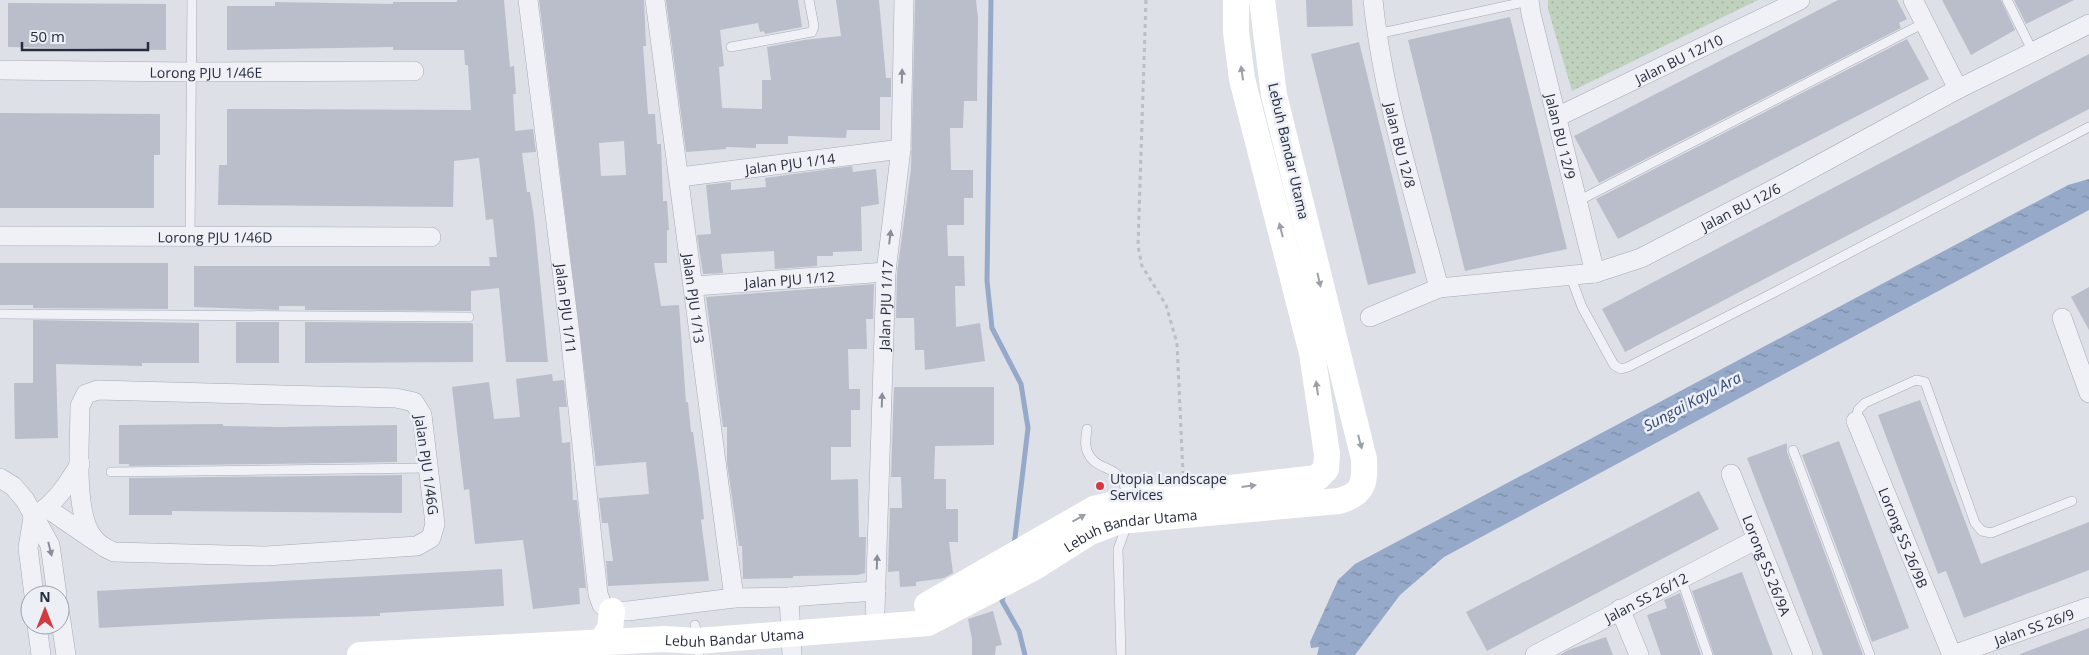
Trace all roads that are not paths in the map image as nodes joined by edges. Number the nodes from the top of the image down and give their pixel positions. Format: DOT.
graph roads {
  1 [pos="192,0"];
  2 [pos="528,0"];
  3 [pos="655,0"];
  4 [pos="809,0"];
  5 [pos="904,0"];
  6 [pos="1236,0"];
  7 [pos="1262,0"];
  8 [pos="1373,0"];
  9 [pos="1800,0"];
  10 [pos="1913,0"];
  11 [pos="2007,0"];
  12 [pos="1529,1"];
  13 [pos="1924,23"];
  14 [pos="2089,24"];
  15 [pos="1377,34"];
  16 [pos="731,47"];
  17 [pos="2033,52"];
  18 [pos="0,70"];
  19 [pos="414,71"];
  20 [pos="191,72"];
  21 [pos="1958,89"];
  22 [pos="1557,117"];
  23 [pos="2089,127"];
  24 [pos="901,149"];
  25 [pos="680,177"];
  26 [pos="1578,201"];
  27 [pos="0,236"];
  28 [pos="190,237"];
  29 [pos="430,237"];
  30 [pos="886,272"];
  31 [pos="1595,272"];
  32 [pos="1570,275"];
  33 [pos="695,286"];
  34 [pos="1440,288"];
  35 [pos="0,314"];
  36 [pos="470,318"];
  37 [pos="1370,318"];
  38 [pos="2062,318"];
  39 [pos="1323,348"];
  40 [pos="2085,368"];
  41 [pos="2089,393"];
  42 [pos="1856,421"];
  43 [pos="1087,429"];
  44 [pos="1793,450"];
  45 [pos="80,464"];
  46 [pos="428,468"];
  47 [pos="111,472"];
  48 [pos="1731,474"];
  49 [pos="0,478"];
  50 [pos="2072,501"];
  51 [pos="1184,504"];
  52 [pos="1127,511"];
  53 [pos="40,513"];
  54 [pos="1758,539"];
  55 [pos="99,543"];
  56 [pos="998,574"];
  57 [pos="1681,578"];
  58 [pos="33,585"];
  59 [pos="56,585"];
  60 [pos="957,597"];
  61 [pos="734,598"];
  62 [pos="876,601"];
  63 [pos="2089,607"];
  64 [pos="1620,609"];
  65 [pos="612,611"];
  66 [pos="790,626"];
  67 [pos="38,635"];
  68 [pos="63,635"];
  69 [pos="697,640"];
  70 [pos="600,649"];
  71 [pos="1556,650"];
  72 [pos="391,654"];
  73 [pos="41,655"];
  74 [pos="66,655"];
  75 [pos="360,655"];
  76 [pos="1121,655"];
  77 [pos="1535,655"];
  78 [pos="1639,655"];
  79 [pos="1708,655"];
  80 [pos="1803,655"];
  81 [pos="1870,655"];
  82 [pos="1952,655"];
  1 -- 20 [label="lane"];
  2 -- 65 [label="street, Jalan PJU 1/11"];
  3 -- 25 [label="street, Jalan PJU 1/13"];
  4 -- 16 [label="lane"];
  24 -- 5 [label="street, Jalan PJU 1/17, one-way"];
  39 -- 6 [label="main road, Lebuh Bandar Utama, one-way"];
  7 -- 39 [label="main road, Lebuh Bandar Utama, one-way"];
  8 -- 15 [label="street, Jalan BU 12/8"];
  9 -- 22 [label="street, Jalan BU 12/10"];
  10 -- 13 [label="street"];
  11 -- 17 [label="lane"];
  12 -- 15 [label="lane"];
  12 -- 22 [label="street, Jalan BU 12/9"];
  13 -- 21 [label="street"];
  13 -- 26 [label="lane"];
  14 -- 17 [label="street, Jalan BU 12/6"];
  15 -- 34 [label="street, Jalan BU 12/8"];
  17 -- 21 [label="street, Jalan BU 12/6"];
  18 -- 20 [label="street, Lorong PJU 1/46E"];
  19 -- 20 [label="street, Lorong PJU 1/46E"];
  20 -- 28 [label="lane"];
  21 -- 31 [label="street, Jalan BU 12/6"];
  22 -- 26 [label="street, Jalan BU 12/9"];
  23 -- 32 [label="lane"];
  24 -- 25 [label="street, Jalan PJU 1/14"];
  30 -- 24 [label="street, Jalan PJU 1/17, one-way"];
  25 -- 33 [label="street, Jalan PJU 1/13"];
  26 -- 31 [label="street, Jalan BU 12/9"];
  27 -- 28 [label="street, Lorong PJU 1/46D"];
  28 -- 29 [label="street, Lorong PJU 1/46D"];
  30 -- 33 [label="street, Jalan PJU 1/12"];
  62 -- 30 [label="street, Jalan PJU 1/17, one-way"];
  31 -- 32 [label="street, Jalan BU 12/6"];
  32 -- 34 [label="street, Jalan BU 12/6"];
  33 -- 61 [label="street, Jalan PJU 1/13"];
  34 -- 37 [label="street, Jalan BU 12/6"];
  35 -- 36 [label="lane"];
  38 -- 40 [label="street"];
  51 -- 39 [label="main road, Lebuh Bandar Utama, one-way"];
  39 -- 51 [label="main road, Lebuh Bandar Utama, one-way"];
  40 -- 41 [label="street"];
  42 -- 50 [label="lane"];
  42 -- 82 [label="street, Lorong SS 26/9B"];
  43 -- 52 [label="lane"];
  44 -- 81 [label="lane"];
  45 -- 46 [label="street, Jalan PJU 1/46G"];
  45 -- 53 [label="street"];
  45 -- 55 [label="street, Jalan PJU 1/46G"];
  46 -- 47 [label="lane"];
  46 -- 55 [label="street, Jalan PJU 1/46G"];
  48 -- 54 [label="street, Lorong SS 26/9A"];
  49 -- 53 [label="street"];
  51 -- 52 [label="main road, Lebuh Bandar Utama"];
  52 -- 56 [label="main road, Lebuh Bandar Utama"];
  56 -- 52 [label="main road, Lebuh Bandar Utama, one-way"];
  52 -- 76 [label="lane"];
  53 -- 55 [label="street"];
  53 -- 58 [label="street"];
  53 -- 59 [label="street, one-way"];
  54 -- 57 [label="street, Jalan SS 26/12"];
  54 -- 80 [label="street, Lorong SS 26/9A"];
  56 -- 60 [label="main road, Lebuh Bandar Utama"];
  57 -- 64 [label="street, Jalan SS 26/12"];
  57 -- 79 [label="lane"];
  60 -- 62 [label="main road, Lebuh Bandar Utama"];
  60 -- 66 [label="main road, Lebuh Bandar Utama"];
  61 -- 65 [label="street"];
  61 -- 66 [label="street"];
  62 -- 66 [label="main road, Lebuh Bandar Utama"];
  63 -- 82 [label="street, Jalan SS 26/9"];
  64 -- 71 [label="street, Jalan SS 26/12"];
  64 -- 78 [label="street"];
  65 -- 70 [label="main road"];
  66 -- 69 [label="main road, Lebuh Bandar Utama"];
  67 -- 73 [label="street"];
  68 -- 74 [label="street"];
  69 -- 70 [label="main road, Lebuh Bandar Utama"];
  70 -- 72 [label="main road"];
  71 -- 77 [label="street, Jalan SS 26/12"];
  72 -- 75 [label="main road"];
}
